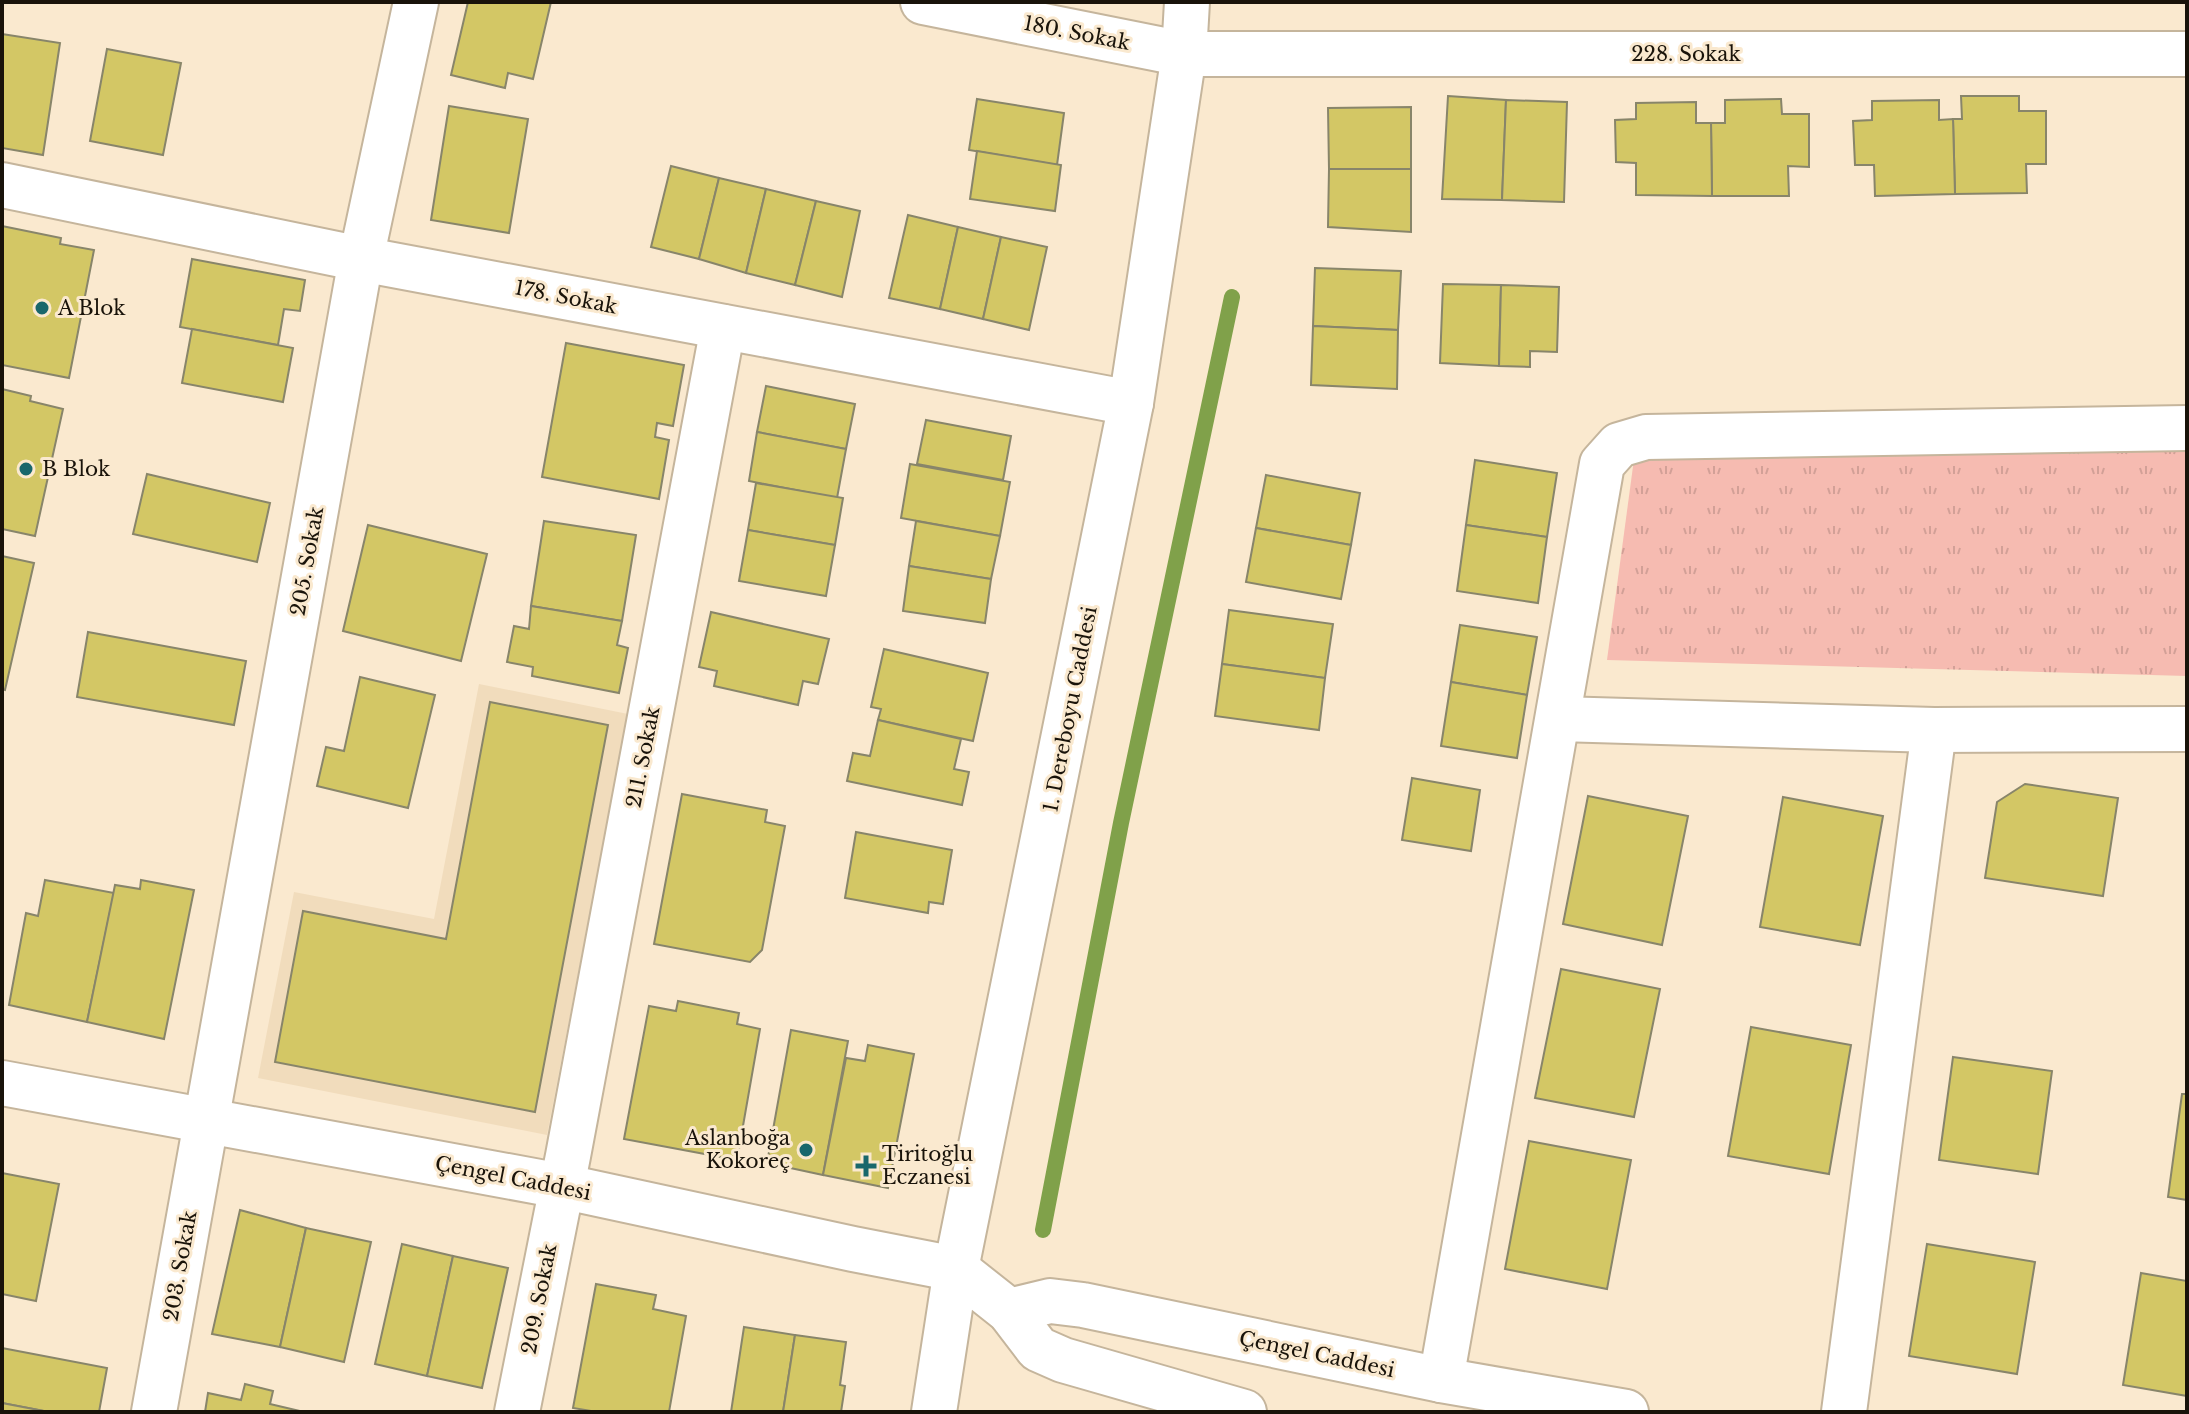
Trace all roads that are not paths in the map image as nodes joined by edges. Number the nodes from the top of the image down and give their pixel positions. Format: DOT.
graph roads {
  1 [pos="416,2"];
  2 [pos="923,2"];
  3 [pos="1187,2"];
  4 [pos="1184,54"];
  5 [pos="2187,54"];
  6 [pos="2,185"];
  7 [pos="361,259"];
  8 [pos="723,327"];
  9 [pos="1131,403"];
  10 [pos="2187,428"];
  11 [pos="1559,719"];
  12 [pos="2187,729"];
  13 [pos="1934,730"];
  14 [pos="2,1083"];
  15 [pos="206,1121"];
  16 [pos="561,1186"];
  17 [pos="956,1269"];
  18 [pos="1030,1306"];
  19 [pos="1441,1380"];
  20 [pos="154,1412"];
  21 [pos="517,1412"];
  22 [pos="934,1412"];
  23 [pos="1241,1412"];
  24 [pos="1626,1412"];
  25 [pos="1844,1412"];
  1 -- 7 [label="street, 205. Sokak"];
  2 -- 4 [label="street, 180. Sokak"];
  3 -- 4 [label="street, 1. Dereboyu Caddesi"];
  4 -- 5 [label="street, 228. Sokak"];
  4 -- 9 [label="street, 1. Dereboyu Caddesi"];
  6 -- 7 [label="street, 178. Sokak"];
  7 -- 8 [label="street, 178. Sokak"];
  7 -- 15 [label="street, 205. Sokak"];
  8 -- 9 [label="street, 178. Sokak"];
  8 -- 16 [label="street, 211. Sokak"];
  9 -- 17 [label="street, 1. Dereboyu Caddesi"];
  10 -- 11 [label="street"];
  11 -- 13 [label="street"];
  11 -- 19 [label="street"];
  12 -- 13 [label="street"];
  13 -- 25 [label="street"];
  14 -- 15 [label="street, Çengel Caddesi"];
  15 -- 16 [label="street, Çengel Caddesi"];
  15 -- 20 [label="street, 203. Sokak"];
  16 -- 17 [label="street, Çengel Caddesi"];
  16 -- 21 [label="street, 209. Sokak"];
  17 -- 18 [label="street, Çengel Caddesi"];
  17 -- 22 [label="street, 1. Dereboyu Caddesi"];
  18 -- 19 [label="street, Çengel Caddesi"];
  18 -- 23 [label="street, Çengel Caddesi"];
  19 -- 24 [label="street, Çengel Caddesi"];
}
